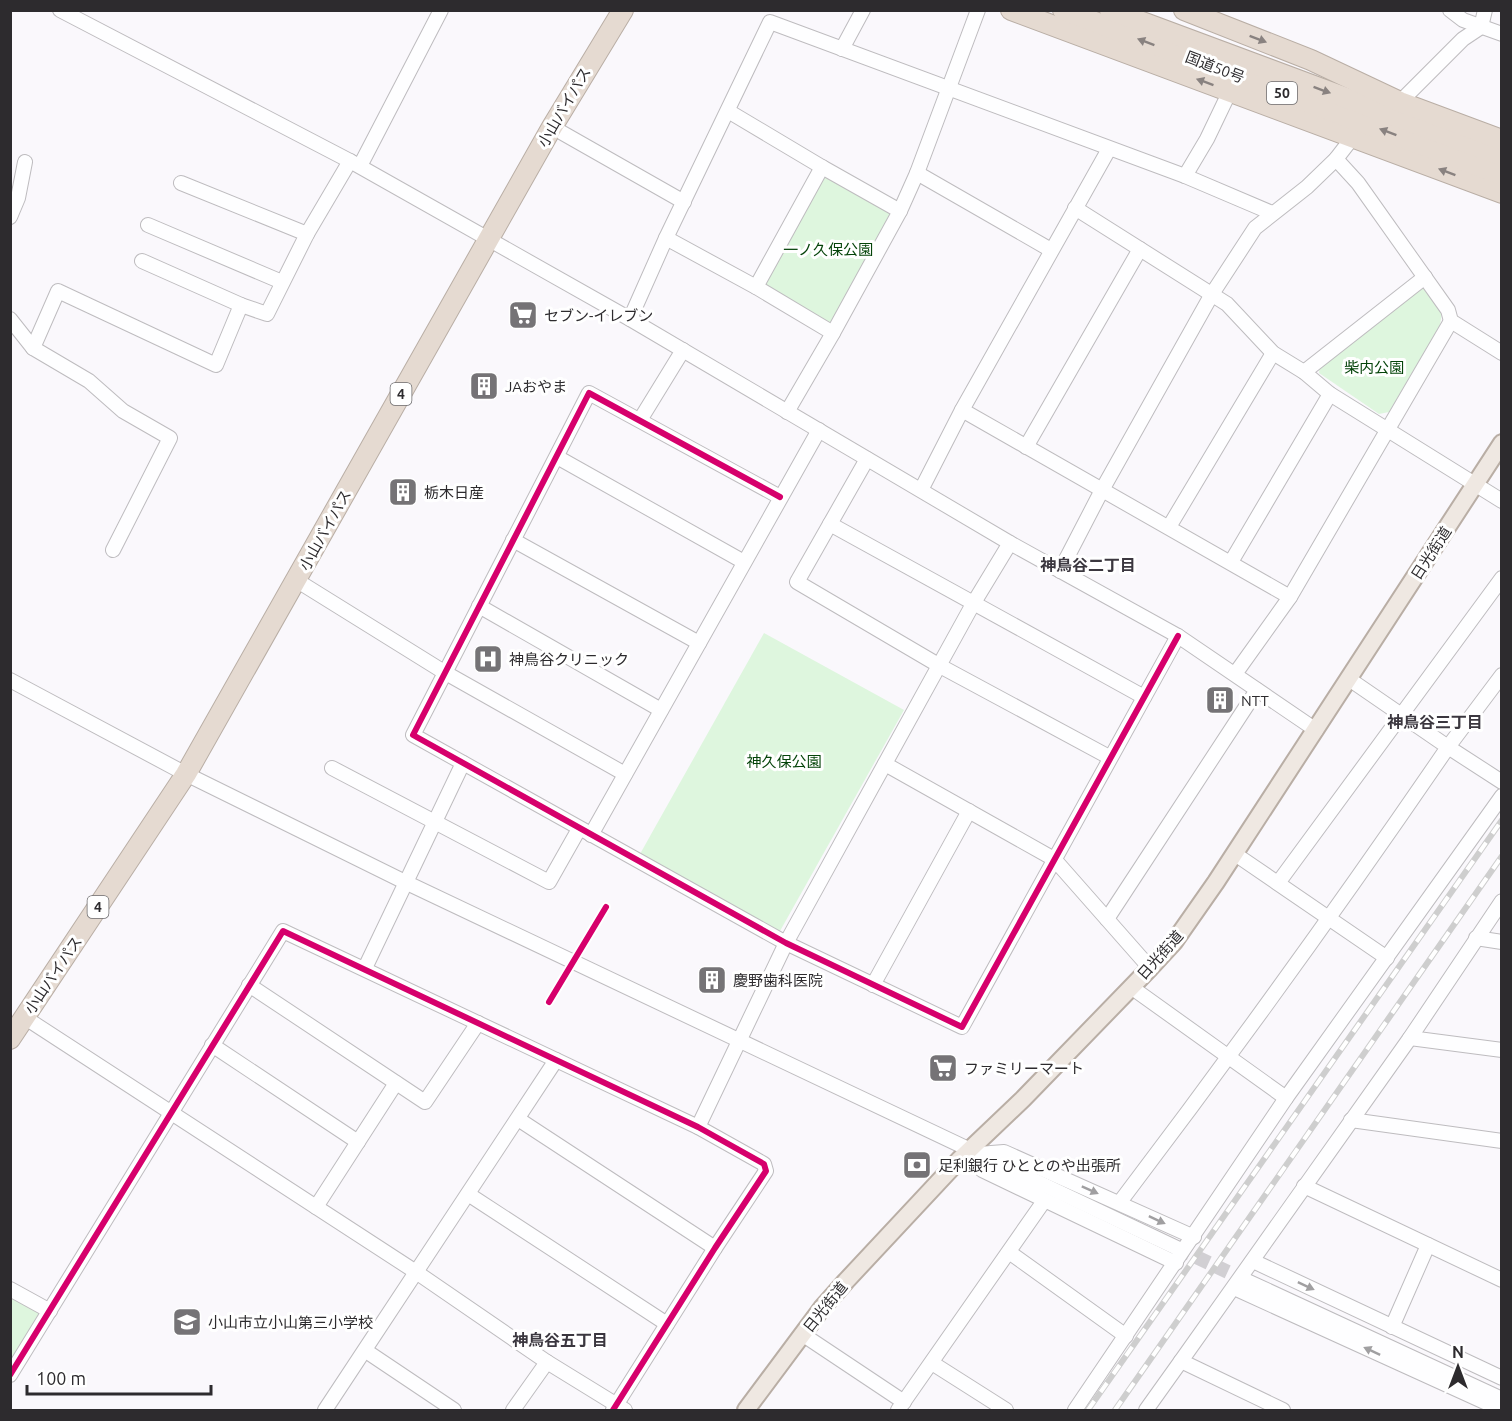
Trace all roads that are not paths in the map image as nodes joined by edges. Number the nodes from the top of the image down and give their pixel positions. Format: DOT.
graph roads {
  1 [pos="60,10"];
  2 [pos="441,10"];
  3 [pos="623,10"];
  4 [pos="864,10"];
  5 [pos="978,10"];
  6 [pos="1011,10"];
  7 [pos="1063,10"];
  8 [pos="1110,10"];
  9 [pos="1450,10"];
  10 [pos="1485,10"];
  11 [pos="1193,12"];
  12 [pos="1481,27"];
  13 [pos="1502,34"];
  14 [pos="842,49"];
  15 [pos="949,89"];
  16 [pos="1230,91"];
  17 [pos="1400,102"];
  18 [pos="729,111"];
  19 [pos="552,127"];
  20 [pos="1353,137"];
  21 [pos="1502,140"];
  22 [pos="1109,149"];
  23 [pos="1502,156"];
  24 [pos="1336,159"];
  25 [pos="25,162"];
  26 [pos="355,164"];
  27 [pos="822,167"];
  28 [pos="916,173"];
  29 [pos="1502,175"];
  30 [pos="1185,176"];
  31 [pos="181,183"];
  32 [pos="1502,193"];
  33 [pos="684,202"];
  34 [pos="1076,208"];
  35 [pos="900,211"];
  36 [pos="1272,213"];
  37 [pos="10,217"];
  38 [pos="148,225"];
  39 [pos="307,234"];
  40 [pos="666,238"];
  41 [pos="490,239"];
  42 [pos="1140,249"];
  43 [pos="1051,250"];
  44 [pos="142,261"];
  45 [pos="1425,277"];
  46 [pos="282,282"];
  47 [pos="756,286"];
  48 [pos="1212,294"];
  49 [pos="241,305"];
  50 [pos="10,319"];
  51 [pos="630,319"];
  52 [pos="1451,321"];
  53 [pos="833,333"];
  54 [pos="33,348"];
  55 [pos="683,350"];
  56 [pos="1273,352"];
  57 [pos="1502,353"];
  58 [pos="1304,372"];
  59 [pos="1330,394"];
  60 [pos="962,410"];
  61 [pos="787,412"];
  62 [pos="640,420"];
  63 [pos="1387,428"];
  64 [pos="819,430"];
  65 [pos="1502,443"];
  66 [pos="1026,447"];
  67 [pos="557,457"];
  68 [pos="867,459"];
  69 [pos="1474,485"];
  70 [pos="921,490"];
  71 [pos="1102,490"];
  72 [pos="780,497"];
  73 [pos="1502,501"];
  74 [pos="830,524"];
  75 [pos="1170,527"];
  76 [pos="513,540"];
  77 [pos="1010,543"];
  78 [pos="113,550"];
  79 [pos="744,562"];
  80 [pos="1231,562"];
  81 [pos="1060,571"];
  82 [pos="1502,578"];
  83 [pos="296,580"];
  84 [pos="1290,597"];
  85 [pos="974,604"];
  86 [pos="479,606"];
  87 [pos="1178,636"];
  88 [pos="699,643"];
  89 [pos="940,666"];
  90 [pos="444,672"];
  91 [pos="1235,674"];
  92 [pos="1502,675"];
  93 [pos="1349,679"];
  94 [pos="10,680"];
  95 [pos="1257,690"];
  96 [pos="1144,697"];
  97 [pos="661,710"];
  98 [pos="1403,714"];
  99 [pos="1316,730"];
  100 [pos="1448,747"];
  101 [pos="1109,757"];
  102 [pos="463,763"];
  103 [pos="885,764"];
  104 [pos="332,768"];
  105 [pos="186,774"];
  106 [pos="625,774"];
  107 [pos="1502,782"];
  108 [pos="1502,796"];
  109 [pos="969,811"];
  110 [pos="435,820"];
  111 [pos="585,832"];
  112 [pos="1235,854"];
  113 [pos="1054,859"];
  114 [pos="405,882"];
  115 [pos="1278,883"];
  116 [pos="1502,901"];
  117 [pos="1107,919"];
  118 [pos="1329,919"];
  119 [pos="1476,938"];
  120 [pos="1502,942"];
  121 [pos="786,943"];
  122 [pos="1387,958"];
  123 [pos="365,968"];
  124 [pos="1150,968"];
  125 [pos="873,985"];
  126 [pos="249,986"];
  127 [pos="1131,987"];
  128 [pos="24,1017"];
  129 [pos="478,1023"];
  130 [pos="1410,1038"];
  131 [pos="10,1039"];
  132 [pos="739,1041"];
  133 [pos="212,1045"];
  134 [pos="1502,1050"];
  135 [pos="1229,1058"];
  136 [pos="555,1060"];
  137 [pos="396,1083"];
  138 [pos="1286,1098"];
  139 [pos="171,1113"];
  140 [pos="518,1119"];
  141 [pos="1351,1120"];
  142 [pos="698,1127"];
  143 [pos="1502,1141"];
  144 [pos="358,1142"];
  145 [pos="973,1152"];
  146 [pos="1304,1186"];
  147 [pos="468,1194"];
  148 [pos="1044,1201"];
  149 [pos="1120,1202"];
  150 [pos="316,1207"];
  151 [pos="1194,1237"];
  152 [pos="1428,1245"];
  153 [pos="715,1248"];
  154 [pos="1178,1248"];
  155 [pos="1009,1252"];
  156 [pos="1253,1262"];
  157 [pos="1176,1263"];
  158 [pos="416,1272"];
  159 [pos="1502,1280"];
  160 [pos="1247,1281"];
  161 [pos="1234,1288"];
  162 [pos="10,1289"];
  163 [pos="50,1311"];
  164 [pos="667,1324"];
  165 [pos="1392,1327"];
  166 [pos="802,1334"];
  167 [pos="1126,1336"];
  168 [pos="366,1351"];
  169 [pos="1181,1361"];
  170 [pos="547,1362"];
  171 [pos="933,1363"];
  172 [pos="10,1375"];
  173 [pos="1502,1378"];
  174 [pos="1502,1399"];
  175 [pos="901,1406"];
  176 [pos="618,1408"];
  177 [pos="325,1410"];
  178 [pos="454,1410"];
  179 [pos="513,1410"];
  180 [pos="746,1410"];
  181 [pos="1005,1410"];
  182 [pos="1076,1410"];
  183 [pos="1146,1410"];
  184 [pos="1283,1410"];
  185 [pos="1502,1410"];
  1 -- 26 [label="street"];
  2 -- 26 [label="street"];
  3 -- 19 [label="highway, 小山バイパス / 4"];
  4 -- 14 [label="street"];
  5 -- 15 [label="street"];
  16 -- 6 [label="highway, one-way"];
  29 -- 7 [label="highway, 国道50号 / 50, one-way"];
  8 -- 23 [label="highway, 国道50号 / 50, one-way"];
  9 -- 12 [label="street"];
  10 -- 12 [label="street"];
  11 -- 17 [label="highway, one-way"];
  12 -- 13 [label="street"];
  12 -- 17 [label="street"];
  14 -- 15 [label="street"];
  14 -- 18 [label="street"];
  15 -- 22 [label="street"];
  15 -- 28 [label="street"];
  16 -- 20 [label="highway"];
  16 -- 30 [label="street"];
  17 -- 21 [label="highway"];
  18 -- 27 [label="street"];
  18 -- 33 [label="street"];
  19 -- 33 [label="street"];
  19 -- 41 [label="highway, 小山バイパス / 4"];
  20 -- 24 [label="street"];
  32 -- 20 [label="highway, one-way"];
  22 -- 30 [label="street"];
  22 -- 34 [label="street"];
  24 -- 36 [label="street"];
  24 -- 45 [label="street"];
  25 -- 37 [label="street"];
  26 -- 39 [label="street"];
  26 -- 41 [label="street"];
  27 -- 35 [label="street"];
  27 -- 47 [label="street"];
  28 -- 35 [label="street"];
  28 -- 43 [label="street"];
  30 -- 36 [label="street"];
  31 -- 39 [label="street"];
  33 -- 40 [label="street"];
  34 -- 42 [label="street"];
  34 -- 43 [label="street"];
  35 -- 53 [label="street"];
  36 -- 48 [label="street"];
  38 -- 46 [label="street"];
  39 -- 46 [label="street"];
  40 -- 47 [label="street"];
  40 -- 51 [label="street"];
  41 -- 51 [label="street"];
  41 -- 83 [label="highway, 小山バイパス / 4"];
  42 -- 48 [label="street"];
  42 -- 66 [label="street"];
  43 -- 60 [label="street"];
  44 -- 49 [label="street"];
  45 -- 52 [label="street"];
  45 -- 58 [label="street"];
  46 -- 49 [label="street"];
  47 -- 53 [label="street"];
  48 -- 56 [label="street"];
  48 -- 71 [label="street"];
  49 -- 54 [label="street"];
  50 -- 54 [label="street"];
  51 -- 55 [label="street"];
  52 -- 57 [label="street"];
  52 -- 63 [label="street"];
  53 -- 61 [label="street"];
  54 -- 78 [label="street"];
  55 -- 61 [label="street"];
  55 -- 62 [label="street"];
  56 -- 58 [label="street"];
  56 -- 75 [label="street"];
  58 -- 59 [label="street"];
  59 -- 63 [label="street"];
  59 -- 80 [label="street"];
  60 -- 66 [label="street"];
  60 -- 70 [label="street"];
  61 -- 64 [label="street"];
  62 -- 67 [label="street"];
  62 -- 72 [label="street"];
  63 -- 69 [label="street"];
  63 -- 84 [label="street"];
  64 -- 68 [label="street"];
  64 -- 72 [label="street"];
  65 -- 69 [label="main road, 日光街道"];
  66 -- 71 [label="street"];
  67 -- 76 [label="street"];
  67 -- 79 [label="street"];
  68 -- 70 [label="street"];
  68 -- 74 [label="street"];
  69 -- 73 [label="street"];
  69 -- 93 [label="main road, 日光街道"];
  70 -- 77 [label="street"];
  71 -- 75 [label="street"];
  71 -- 81 [label="street"];
  72 -- 79 [label="street"];
  74 -- 85 [label="street"];
  74 -- 89 [label="street"];
  75 -- 80 [label="street"];
  76 -- 86 [label="street"];
  76 -- 88 [label="street"];
  77 -- 81 [label="street"];
  77 -- 85 [label="street"];
  79 -- 88 [label="street"];
  80 -- 84 [label="street"];
  81 -- 87 [label="street"];
  82 -- 98 [label="street"];
  83 -- 90 [label="street"];
  83 -- 105 [label="highway, 小山バイパス / 4"];
  84 -- 91 [label="street"];
  85 -- 89 [label="street"];
  85 -- 96 [label="street"];
  86 -- 90 [label="street"];
  86 -- 97 [label="street"];
  87 -- 91 [label="street"];
  87 -- 96 [label="street"];
  88 -- 97 [label="street"];
  89 -- 101 [label="street"];
  89 -- 103 [label="street"];
  90 -- 102 [label="street"];
  90 -- 106 [label="street"];
  91 -- 95 [label="street"];
  92 -- 100 [label="street"];
  93 -- 98 [label="street"];
  93 -- 99 [label="main road, 日光街道"];
  94 -- 105 [label="street"];
  95 -- 99 [label="street"];
  95 -- 117 [label="street"];
  96 -- 101 [label="street"];
  97 -- 106 [label="street"];
  98 -- 100 [label="street"];
  98 -- 115 [label="street"];
  99 -- 112 [label="main road, 日光街道"];
  100 -- 107 [label="street"];
  100 -- 118 [label="street"];
  101 -- 113 [label="street"];
  102 -- 110 [label="street"];
  102 -- 111 [label="street"];
  103 -- 109 [label="street"];
  103 -- 121 [label="street"];
  104 -- 110 [label="street"];
  105 -- 114 [label="street"];
  105 -- 128 [label="highway, 小山バイパス / 4"];
  106 -- 111 [label="street"];
  108 -- 122 [label="street"];
  109 -- 113 [label="street"];
  109 -- 125 [label="street"];
  110 -- 111 [label="street"];
  110 -- 114 [label="street"];
  111 -- 121 [label="street"];
  112 -- 115 [label="street"];
  112 -- 124 [label="main road, 日光街道"];
  113 -- 117 [label="street"];
  113 -- 125 [label="street"];
  114 -- 123 [label="street"];
  114 -- 132 [label="street"];
  115 -- 118 [label="street"];
  116 -- 119 [label="street"];
  117 -- 124 [label="street"];
  118 -- 122 [label="street"];
  118 -- 135 [label="street"];
  119 -- 120 [label="street"];
  119 -- 130 [label="street"];
  121 -- 125 [label="street"];
  121 -- 132 [label="street"];
  122 -- 138 [label="street"];
  123 -- 126 [label="street"];
  123 -- 129 [label="street"];
  124 -- 127 [label="main road, 日光街道"];
  126 -- 133 [label="street"];
  126 -- 137 [label="street"];
  127 -- 135 [label="street"];
  127 -- 145 [label="main road, 日光街道"];
  128 -- 131 [label="highway, 小山バイパス / 4"];
  128 -- 139 [label="street"];
  129 -- 136 [label="street"];
  129 -- 137 [label="street"];
  130 -- 134 [label="street"];
  130 -- 141 [label="street"];
  132 -- 142 [label="street"];
  132 -- 145 [label="street"];
  133 -- 139 [label="street"];
  133 -- 144 [label="street"];
  135 -- 138 [label="street"];
  135 -- 149 [label="street"];
  136 -- 140 [label="street"];
  136 -- 142 [label="street"];
  137 -- 144 [label="street"];
  138 -- 151 [label="street"];
  139 -- 150 [label="street"];
  139 -- 163 [label="street"];
  140 -- 147 [label="street"];
  140 -- 153 [label="street"];
  141 -- 143 [label="street"];
  141 -- 146 [label="street"];
  142 -- 153 [label="street"];
  144 -- 150 [label="street"];
  145 -- 148 [label="street"];
  145 -- 149 [label="street, one-way"];
  145 -- 154 [label="street"];
  145 -- 166 [label="main road, 日光街道"];
  146 -- 152 [label="street"];
  146 -- 156 [label="street"];
  147 -- 158 [label="street"];
  147 -- 164 [label="street"];
  148 -- 155 [label="street"];
  148 -- 157 [label="street"];
  149 -- 151 [label="street, one-way"];
  150 -- 158 [label="street"];
  151 -- 157 [label="street"];
  152 -- 159 [label="street"];
  152 -- 165 [label="street"];
  153 -- 164 [label="street"];
  155 -- 167 [label="street"];
  155 -- 171 [label="street"];
  156 -- 161 [label="street"];
  156 -- 165 [label="street, one-way"];
  157 -- 167 [label="street"];
  158 -- 168 [label="street"];
  158 -- 170 [label="street"];
  160 -- 174 [label="street"];
  161 -- 169 [label="street"];
  185 -- 161 [label="street, one-way"];
  162 -- 163 [label="street"];
  163 -- 172 [label="street"];
  164 -- 176 [label="street"];
  165 -- 173 [label="street"];
  166 -- 175 [label="street"];
  166 -- 180 [label="main road, 日光街道"];
  167 -- 182 [label="street"];
  168 -- 177 [label="street"];
  168 -- 178 [label="street"];
  169 -- 183 [label="street"];
  169 -- 184 [label="street"];
  170 -- 176 [label="street"];
  170 -- 179 [label="street"];
  171 -- 175 [label="street"];
  171 -- 181 [label="street"];
}
